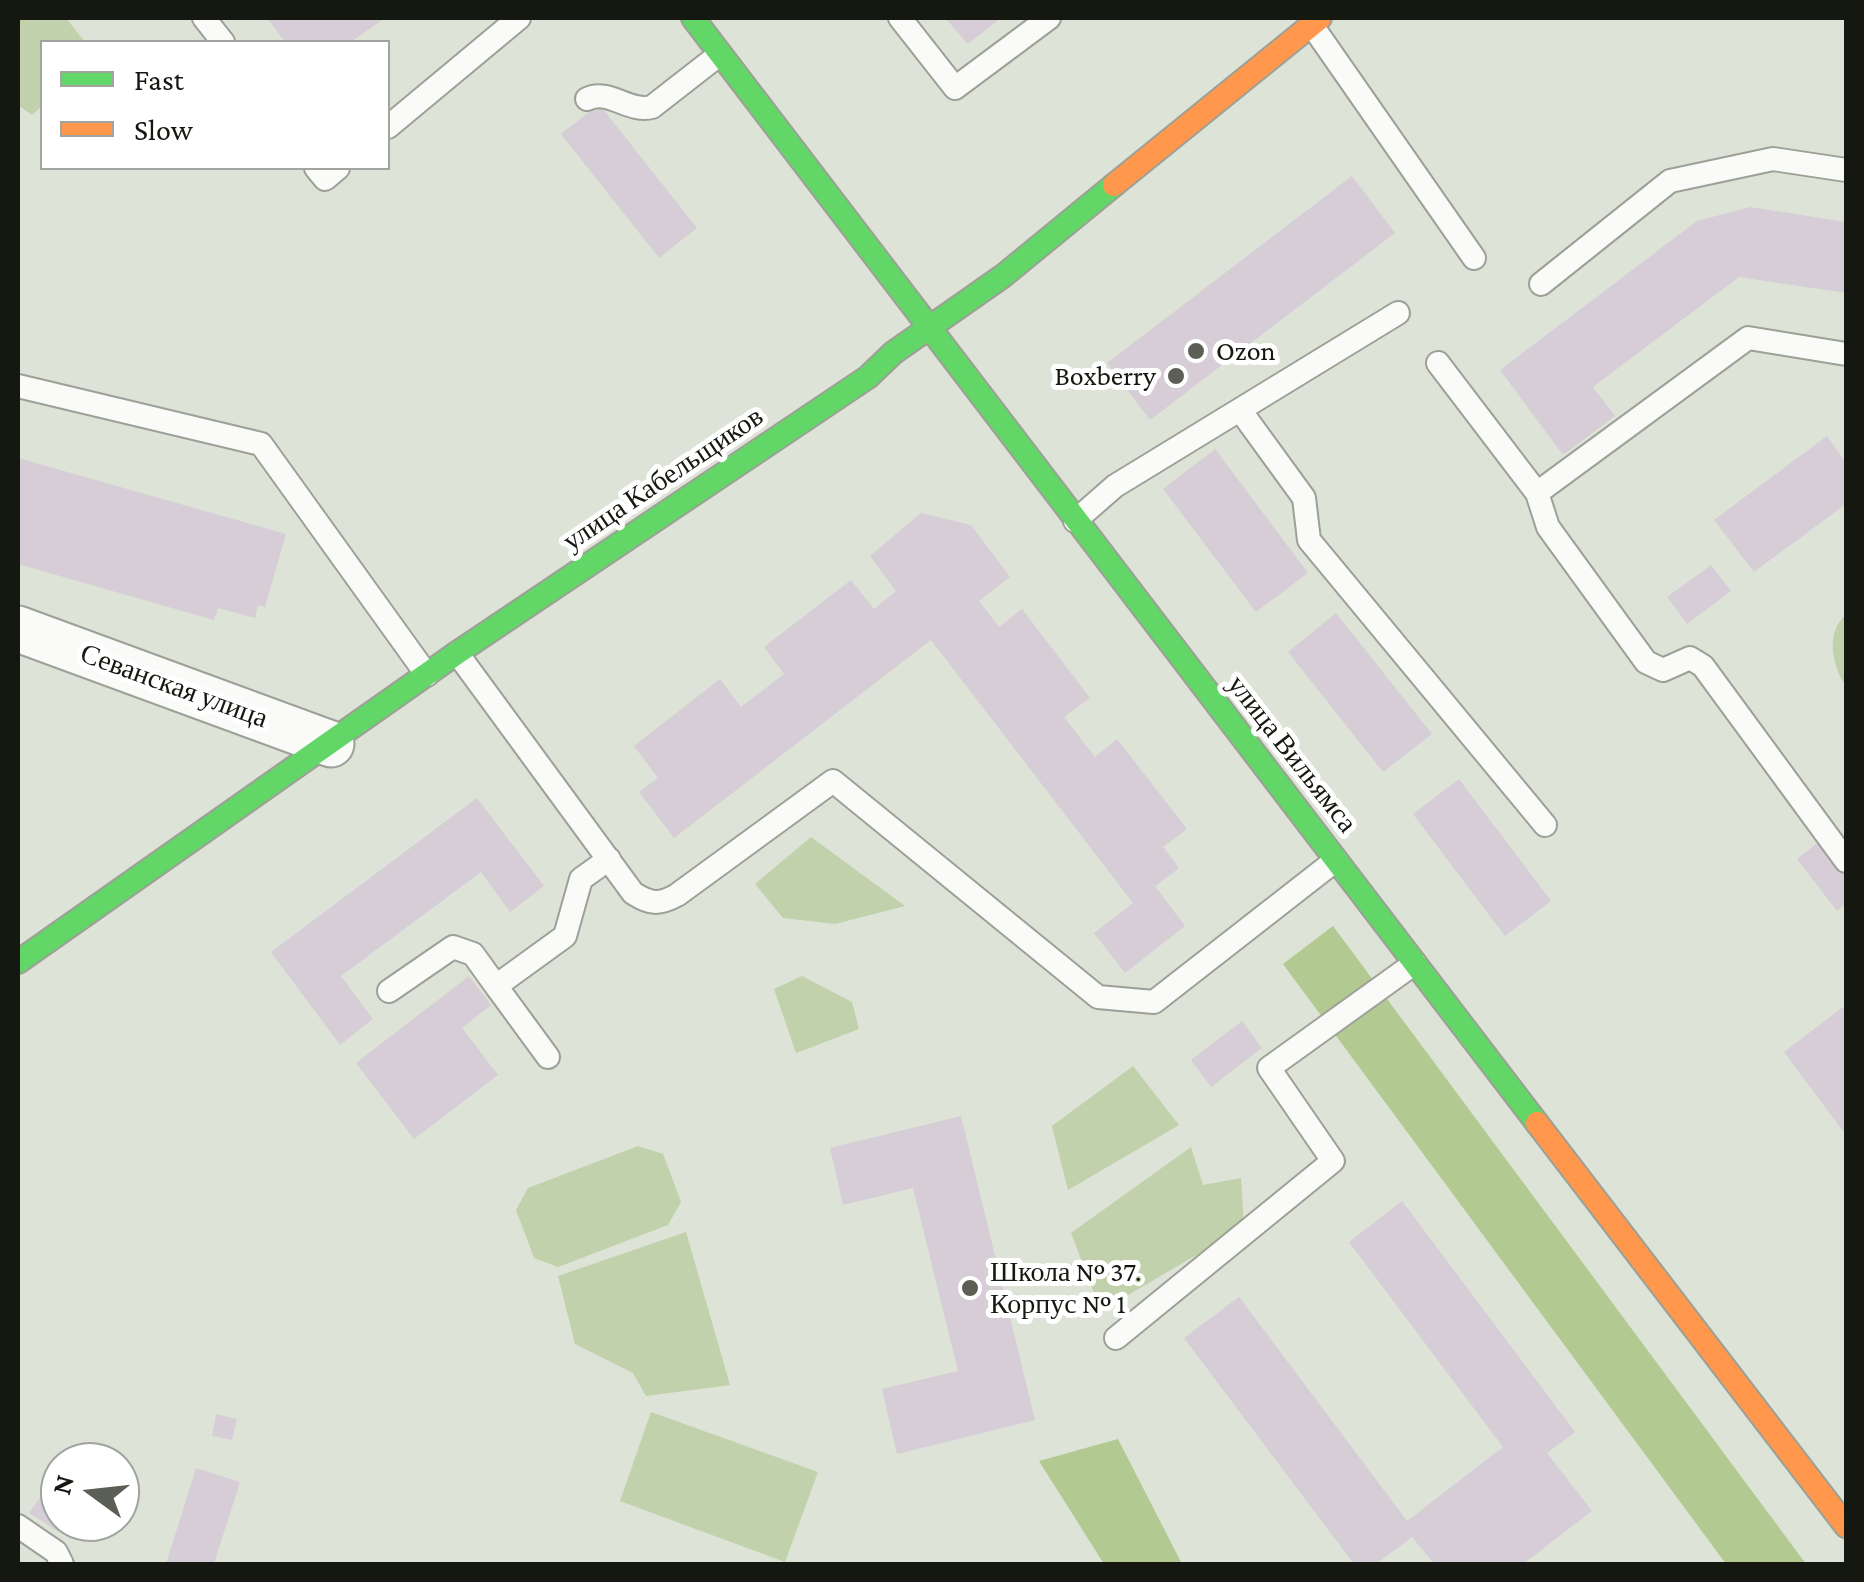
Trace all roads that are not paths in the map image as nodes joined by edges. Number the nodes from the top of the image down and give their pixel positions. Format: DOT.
graph roads {
  1 [pos="204,18"];
  2 [pos="519,18"];
  3 [pos="693,18"];
  4 [pos="900,18"];
  5 [pos="1050,18"];
  6 [pos="1316,21"];
  7 [pos="221,40"];
  8 [pos="720,54"];
  9 [pos="587,99"];
  10 [pos="390,124"];
  11 [pos="318,170"];
  12 [pos="336,170"];
  13 [pos="1846,170"];
  14 [pos="1474,258"];
  15 [pos="1540,284"];
  16 [pos="1398,313"];
  17 [pos="929,329"];
  18 [pos="1846,354"];
  19 [pos="1438,363"];
  20 [pos="18,386"];
  21 [pos="1240,410"];
  22 [pos="1537,493"];
  23 [pos="1075,520"];
  24 [pos="18,628"];
  25 [pos="457,653"];
  26 [pos="427,675"];
  27 [pos="331,744"];
  28 [pos="1546,825"];
  29 [pos="608,859"];
  30 [pos="1336,860"];
  31 [pos="1846,861"];
  32 [pos="18,962"];
  33 [pos="1415,963"];
  34 [pos="496,986"];
  35 [pos="389,991"];
  36 [pos="548,1057"];
  37 [pos="1116,1338"];
  38 [pos="18,1526"];
  39 [pos="1846,1526"];
  40 [pos="62,1564"];
  1 -- 7 [label="lane"];
  2 -- 10 [label="lane"];
  3 -- 8 [label="street, улица Вильямса"];
  4 -- 5 [label="lane"];
  6 -- 14 [label="lane"];
  6 -- 17 [label="street, улица Кабельщиков"];
  8 -- 9 [label="lane"];
  8 -- 17 [label="street, улица Вильямса"];
  11 -- 12 [label="lane"];
  13 -- 15 [label="lane"];
  16 -- 21 [label="lane"];
  17 -- 23 [label="street, улица Вильямса"];
  17 -- 25 [label="street, улица Кабельщиков"];
  18 -- 22 [label="lane"];
  19 -- 22 [label="lane"];
  20 -- 26 [label="lane"];
  21 -- 23 [label="lane"];
  21 -- 28 [label="lane"];
  22 -- 31 [label="lane"];
  23 -- 30 [label="street, улица Вильямса"];
  24 -- 27 [label="street, Севанская улица"];
  25 -- 26 [label="street, улица Кабельщиков"];
  25 -- 29 [label="lane"];
  26 -- 27 [label="street, улица Кабельщиков"];
  27 -- 32 [label="street, улица Кабельщиков"];
  29 -- 30 [label="lane"];
  29 -- 34 [label="lane"];
  30 -- 33 [label="street, улица Вильямса"];
  33 -- 37 [label="lane"];
  33 -- 39 [label="street, улица Вильямса"];
  34 -- 35 [label="lane"];
  34 -- 36 [label="lane"];
  38 -- 40 [label="lane"];
}
